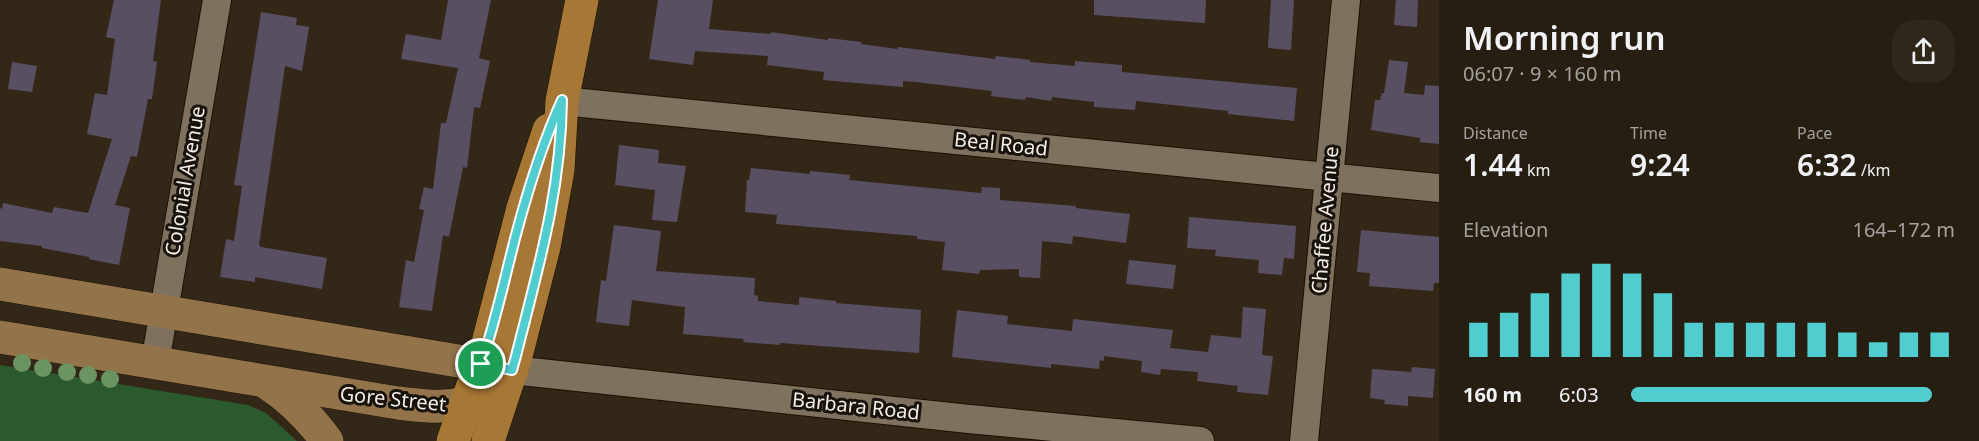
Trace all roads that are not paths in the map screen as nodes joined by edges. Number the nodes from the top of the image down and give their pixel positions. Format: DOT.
graph roads {
  1 [pos="217,0"];
  2 [pos="582,0"];
  3 [pos="1346,0"];
  4 [pos="562,100"];
  5 [pos="1330,177"];
  6 [pos="1439,188"];
  7 [pos="0,284"];
  8 [pos="163,312"];
  9 [pos="0,338"];
  10 [pos="155,363"];
  11 [pos="496,367"];
  12 [pos="263,381"];
  13 [pos="466,405"];
  14 [pos="327,441"];
  15 [pos="453,441"];
  16 [pos="488,441"];
  17 [pos="1200,441"];
  18 [pos="1304,441"];
  1 -- 8 [label="street, Colonial Avenue"];
  2 -- 4 [label="main road"];
  3 -- 5 [label="street, Chaffee Avenue"];
  4 -- 5 [label="street, Beal Road"];
  4 -- 11 [label="main road"];
  5 -- 6 [label="street, Beal Road"];
  5 -- 18 [label="street, Chaffee Avenue"];
  7 -- 8 [label="street"];
  8 -- 10 [label="street, Colonial Avenue"];
  8 -- 11 [label="street"];
  9 -- 10 [label="street, Gore Street"];
  10 -- 12 [label="street, Gore Street"];
  11 -- 13 [label="main road"];
  11 -- 16 [label="main road"];
  11 -- 17 [label="street, Barbara Road"];
  12 -- 13 [label="street, Gore Street"];
  12 -- 14 [label="street"];
  13 -- 15 [label="main road"];
}
